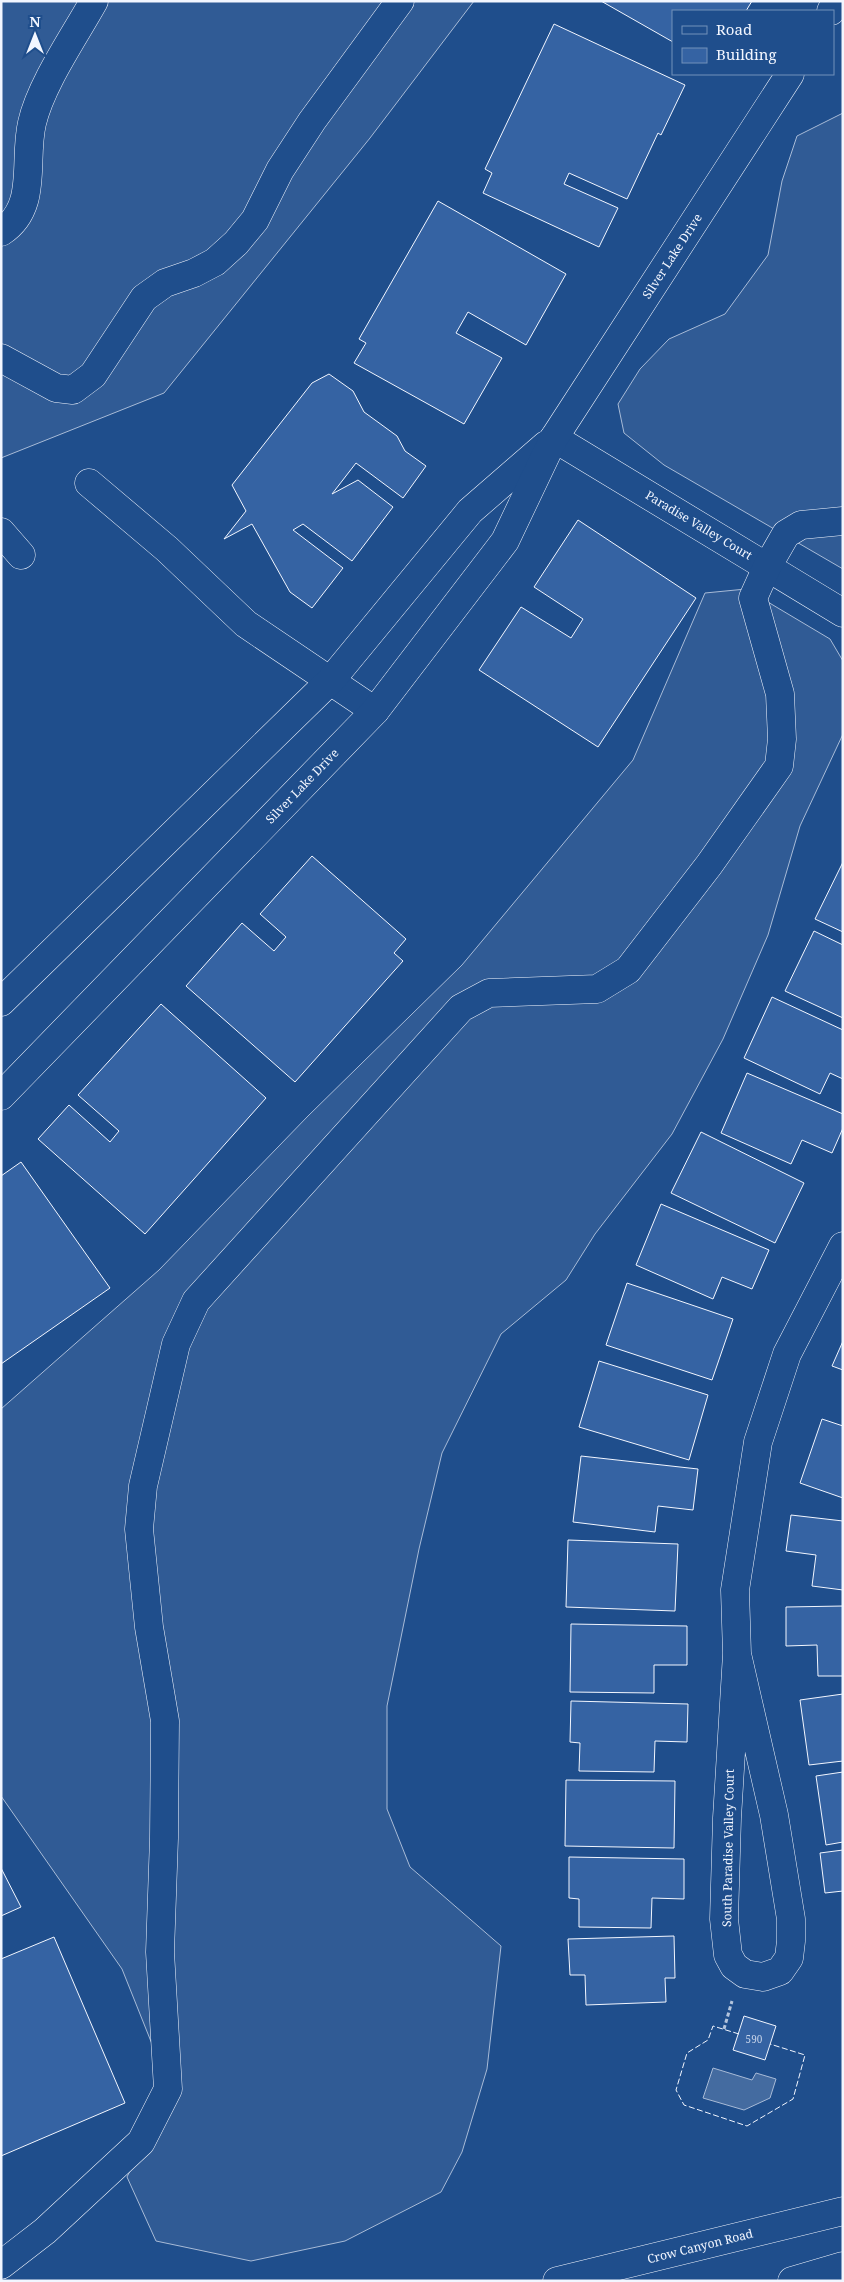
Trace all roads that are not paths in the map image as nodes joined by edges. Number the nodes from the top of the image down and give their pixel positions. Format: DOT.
graph roads {
  1 [pos="94,1"];
  2 [pos="400,1"];
  3 [pos="789,75"];
  4 [pos="1,232"];
  5 [pos="1,358"];
  6 [pos="554,438"];
  7 [pos="89,483"];
  8 [pos="843,522"];
  9 [pos="1,532"];
  10 [pos="21,555"];
  11 [pos="767,566"];
  12 [pos="843,612"];
  13 [pos="330,680"];
  14 [pos="375,711"];
  15 [pos="1,1002"];
  16 [pos="1,1096"];
  17 [pos="843,1246"];
  18 [pos="737,1654"];
  19 [pos="843,2211"];
  20 [pos="1,2265"];
  21 [pos="843,2266"];
  22 [pos="557,2281"];
  23 [pos="792,2281"];
  1 -- 4 [label="street"];
  2 -- 5 [label="street"];
  3 -- 6 [label="street, Silver Lake Drive"];
  6 -- 11 [label="street, Paradise Valley Court"];
  6 -- 13 [label="street, Silver Lake Drive"];
  6 -- 14 [label="street, Silver Lake Drive"];
  7 -- 13 [label="street"];
  8 -- 11 [label="street"];
  9 -- 10 [label="street"];
  11 -- 12 [label="street, Paradise Valley Court"];
  11 -- 20 [label="street"];
  13 -- 14 [label="street"];
  13 -- 15 [label="street, Silver Lake Drive"];
  14 -- 16 [label="street, Silver Lake Drive"];
  17 -- 18 [label="street, South Paradise Valley Court"];
  18 -- 18 [label="street, South Paradise Valley Court"];
  19 -- 22 [label="street, Crow Canyon Road"];
  21 -- 23 [label="street"];
}
